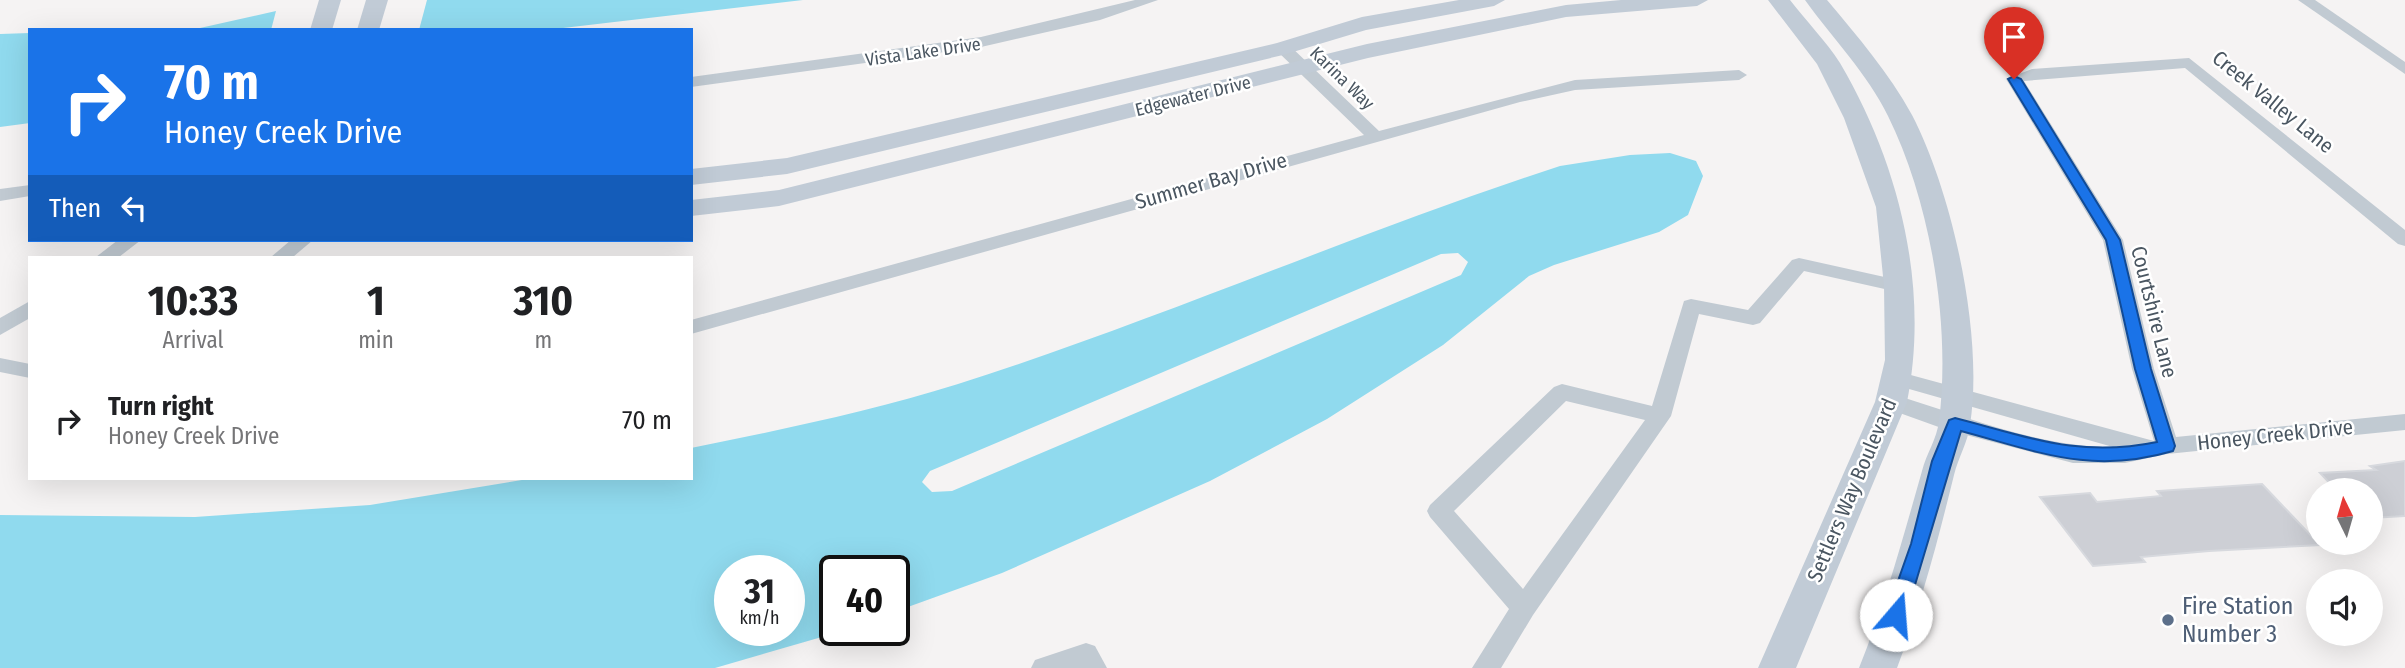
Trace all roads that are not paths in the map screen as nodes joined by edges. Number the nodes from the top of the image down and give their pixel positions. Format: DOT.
graph roads {
  1 [pos="330,0"];
  2 [pos="377,0"];
  3 [pos="1151,0"];
  4 [pos="1494,0"];
  5 [pos="1697,0"];
  6 [pos="1779,0"];
  7 [pos="1816,0"];
  8 [pos="2305,0"];
  9 [pos="322,28"];
  10 [pos="369,28"];
  11 [pos="1283,48"];
  12 [pos="1304,68"];
  13 [pos="2405,69"];
  14 [pos="2089,70"];
  15 [pos="1739,75"];
  16 [pos="693,82"];
  17 [pos="1374,135"];
  18 [pos="693,177"];
  19 [pos="28,190"];
  20 [pos="0,195"];
  21 [pos="693,208"];
  22 [pos="2405,240"];
  23 [pos="128,242"];
  24 [pos="300,242"];
  25 [pos="107,256"];
  26 [pos="282,256"];
  27 [pos="1898,286"];
  28 [pos="28,309"];
  29 [pos="693,326"];
  30 [pos="0,328"];
  31 [pos="0,365"];
  32 [pos="28,371"];
  33 [pos="1894,390"];
  34 [pos="1956,410"];
  35 [pos="1660,416"];
  36 [pos="2405,422"];
  37 [pos="2156,448"];
  38 [pos="1524,608"];
  39 [pos="1045,668"];
  40 [pos="1093,668"];
  41 [pos="1486,668"];
  42 [pos="1777,668"];
  43 [pos="1878,668"];
  1 -- 9 [label="street"];
  2 -- 10 [label="street"];
  3 -- 16 [label="street, Vista Lake Drive"];
  4 -- 11 [label="street, Edgewater Drive"];
  5 -- 12 [label="street, Edgewater Drive"];
  6 -- 27 [label="street, Settlers Way Boulevard"];
  7 -- 34 [label="street"];
  8 -- 13 [label="street"];
  11 -- 12 [label="street, Karina Way"];
  11 -- 18 [label="street, Edgewater Drive"];
  12 -- 17 [label="street, Karina Way"];
  12 -- 21 [label="street, Edgewater Drive"];
  14 -- 22 [label="street, Creek Valley Lane"];
  14 -- 37 [label="street, Courtshire Lane"];
  15 -- 17 [label="street, Summer Bay Drive"];
  17 -- 29 [label="street, Summer Bay Drive"];
  19 -- 20 [label="street"];
  23 -- 25 [label="street"];
  24 -- 26 [label="street"];
  27 -- 33 [label="street, Settlers Way Boulevard"];
  27 -- 35 [label="street"];
  28 -- 30 [label="street"];
  31 -- 32 [label="street"];
  33 -- 34 [label="street, Honey Creek Drive"];
  33 -- 42 [label="street, Settlers Way Boulevard"];
  34 -- 37 [label="street, Honey Creek Drive"];
  34 -- 43 [label="street"];
  35 -- 38 [label="street"];
  35 -- 38 [label="street"];
  36 -- 37 [label="street, Honey Creek Drive"];
  38 -- 41 [label="street"];
  39 -- 40 [label="street"];
}
